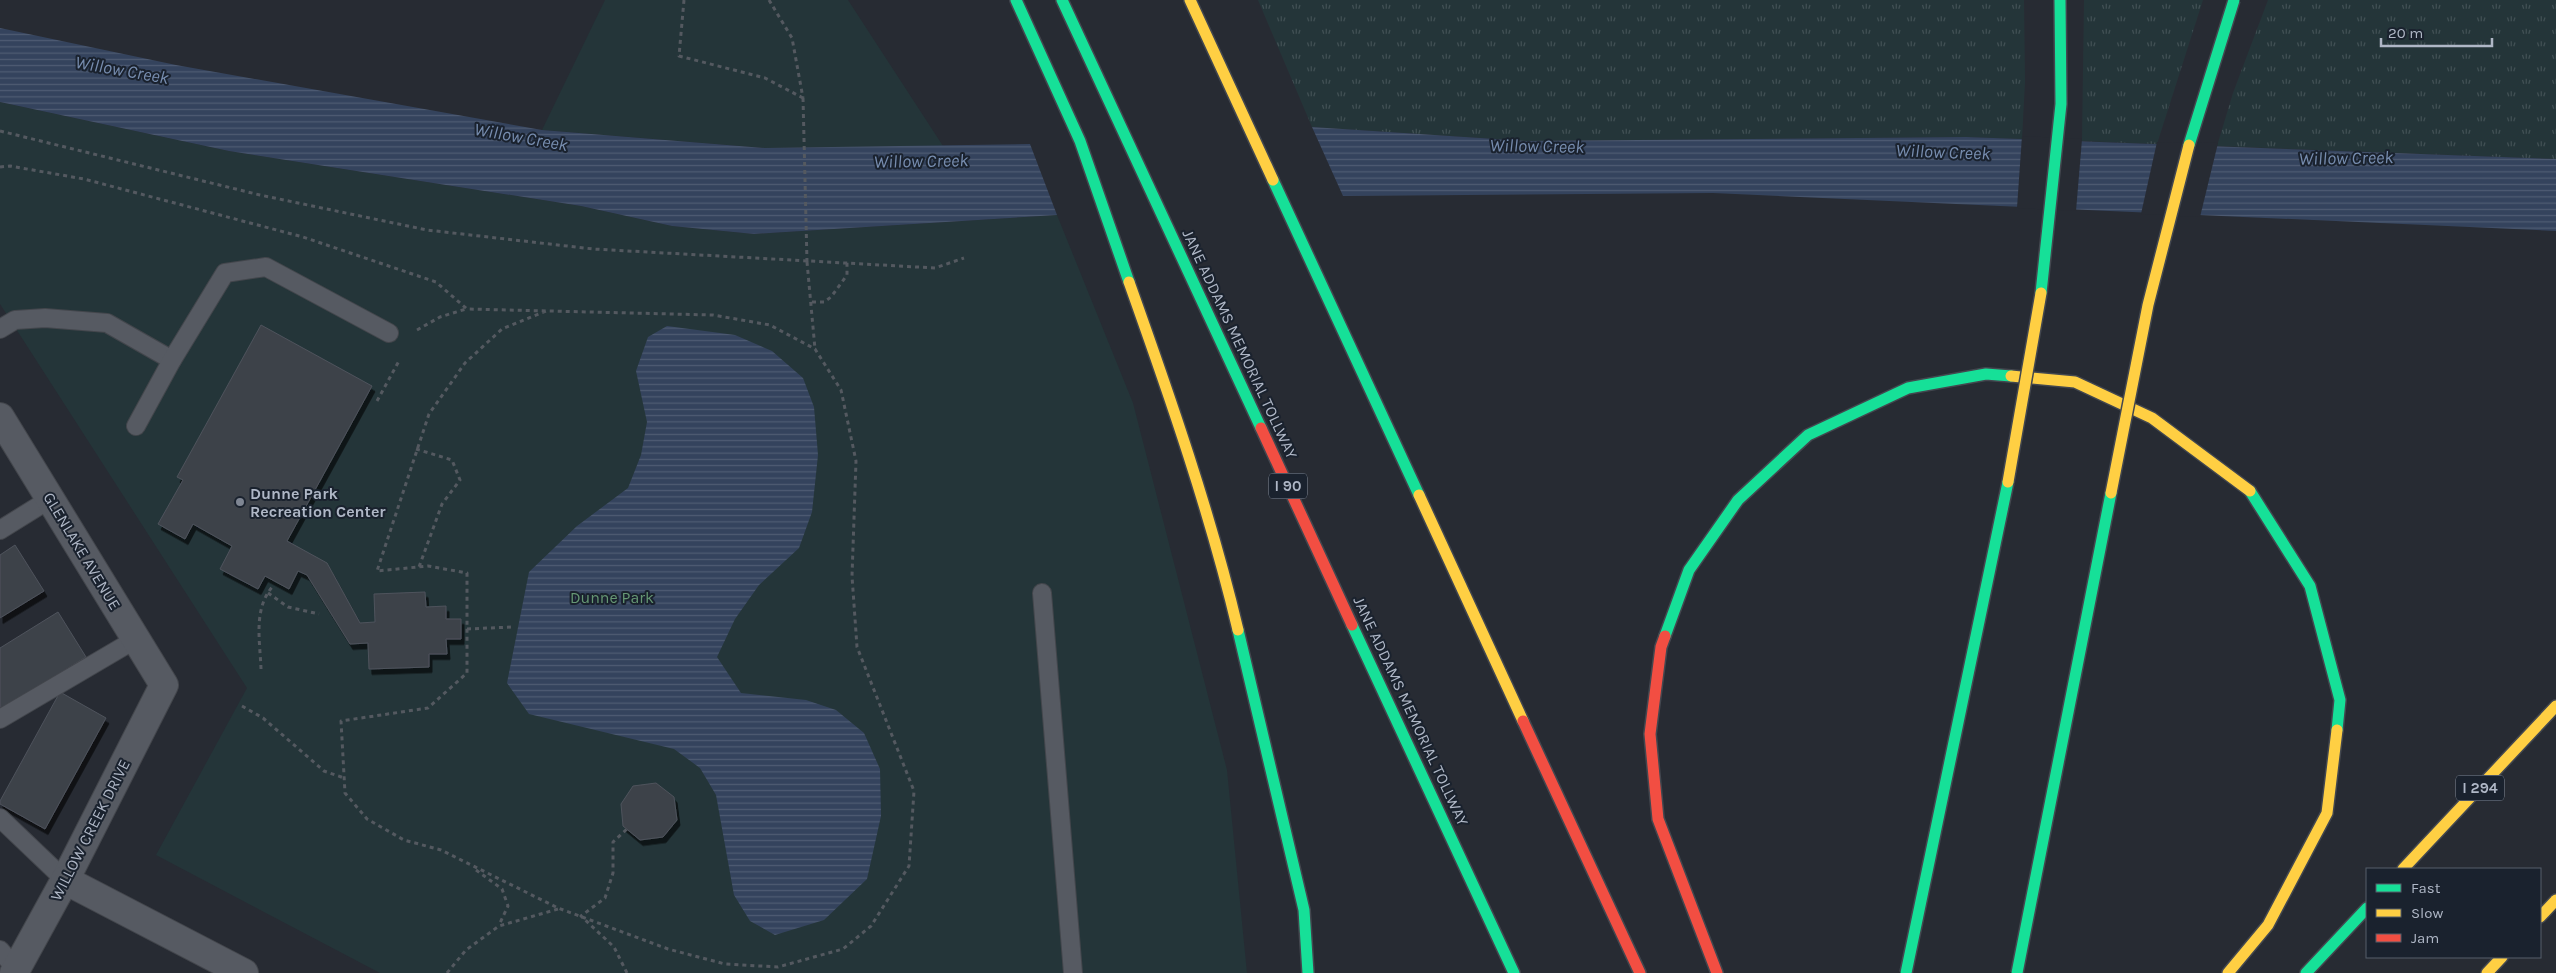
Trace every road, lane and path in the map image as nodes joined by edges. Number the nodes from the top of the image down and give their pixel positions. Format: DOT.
graph roads {
  1 [pos="684,0"];
  2 [pos="769,0"];
  3 [pos="1016,0"];
  4 [pos="1062,0"];
  5 [pos="1190,0"];
  6 [pos="2060,0"];
  7 [pos="2234,0"];
  8 [pos="803,98"];
  9 [pos="0,130"];
  10 [pos="0,167"];
  11 [pos="964,258"];
  12 [pos="847,262"];
  13 [pos="812,302"];
  14 [pos="546,312"];
  15 [pos="0,329"];
  16 [pos="389,333"];
  17 [pos="815,350"];
  18 [pos="172,360"];
  19 [pos="0,417"];
  20 [pos="136,426"];
  21 [pos="416,449"];
  22 [pos="50,499"];
  23 [pos="0,530"];
  24 [pos="419,567"];
  25 [pos="273,586"];
  26 [pos="268,593"];
  27 [pos="1042,593"];
  28 [pos="319,614"];
  29 [pos="512,626"];
  30 [pos="467,629"];
  31 [pos="136,639"];
  32 [pos="261,669"];
  33 [pos="164,685"];
  34 [pos="242,706"];
  35 [pos="2556,706"];
  36 [pos="0,719"];
  37 [pos="344,778"];
  38 [pos="0,818"];
  39 [pos="627,830"];
  40 [pos="466,863"];
  41 [pos="2404,868"];
  42 [pos="65,880"];
  43 [pos="2556,900"];
  44 [pos="558,908"];
  45 [pos="2366,909"];
  46 [pos="581,916"];
  47 [pos="2541,916"];
  48 [pos="499,926"];
  49 [pos="2501,958"];
  50 [pos="10,964"];
  51 [pos="244,973"];
  52 [pos="447,973"];
  53 [pos="627,973"];
  54 [pos="1073,973"];
  55 [pos="1308,973"];
  56 [pos="1514,973"];
  57 [pos="1640,973"];
  58 [pos="1717,973"];
  59 [pos="1906,973"];
  60 [pos="2017,973"];
  61 [pos="2228,973"];
  62 [pos="2306,973"];
  63 [pos="2487,973"];
  1 -- 8 [label="path"];
  2 -- 8 [label="path"];
  3 -- 55 [label="highway"];
  4 -- 56 [label="highway, JANE ADDAMS MEMORIAL TOLLWAY / I 90"];
  5 -- 57 [label="highway"];
  6 -- 59 [label="highway, bridge"];
  7 -- 60 [label="highway, bridge"];
  8 -- 13 [label="path, bridge"];
  9 -- 12 [label="path"];
  10 -- 14 [label="path"];
  11 -- 12 [label="path"];
  12 -- 13 [label="path"];
  13 -- 17 [label="path"];
  14 -- 17 [label="path"];
  14 -- 21 [label="path"];
  15 -- 18 [label="lane"];
  16 -- 18 [label="lane"];
  17 -- 46 [label="path"];
  18 -- 20 [label="lane"];
  19 -- 22 [label="street, GLENLAKE AVENUE"];
  21 -- 24 [label="path"];
  21 -- 24 [label="path"];
  22 -- 23 [label="lane"];
  22 -- 31 [label="street, GLENLAKE AVENUE"];
  24 -- 30 [label="path"];
  25 -- 26 [label="path"];
  26 -- 28 [label="path"];
  26 -- 32 [label="path"];
  27 -- 54 [label="lane"];
  29 -- 30 [label="path"];
  30 -- 37 [label="path"];
  31 -- 33 [label="street, GLENLAKE AVENUE"];
  31 -- 36 [label="lane"];
  33 -- 42 [label="street, WILLOW CREEK DRIVE"];
  34 -- 37 [label="path"];
  35 -- 41 [label="highway, I 294"];
  37 -- 40 [label="path"];
  38 -- 42 [label="lane"];
  39 -- 46 [label="path"];
  40 -- 44 [label="path"];
  40 -- 48 [label="path"];
  42 -- 50 [label="street, WILLOW CREEK DRIVE"];
  42 -- 51 [label="street"];
  43 -- 47 [label="highway"];
  44 -- 46 [label="path"];
  44 -- 48 [label="path"];
  45 -- 62 [label="highway"];
  46 -- 53 [label="path"];
  48 -- 52 [label="path"];
  49 -- 63 [label="highway"];
  58 -- 61 [label="highway"];
}
